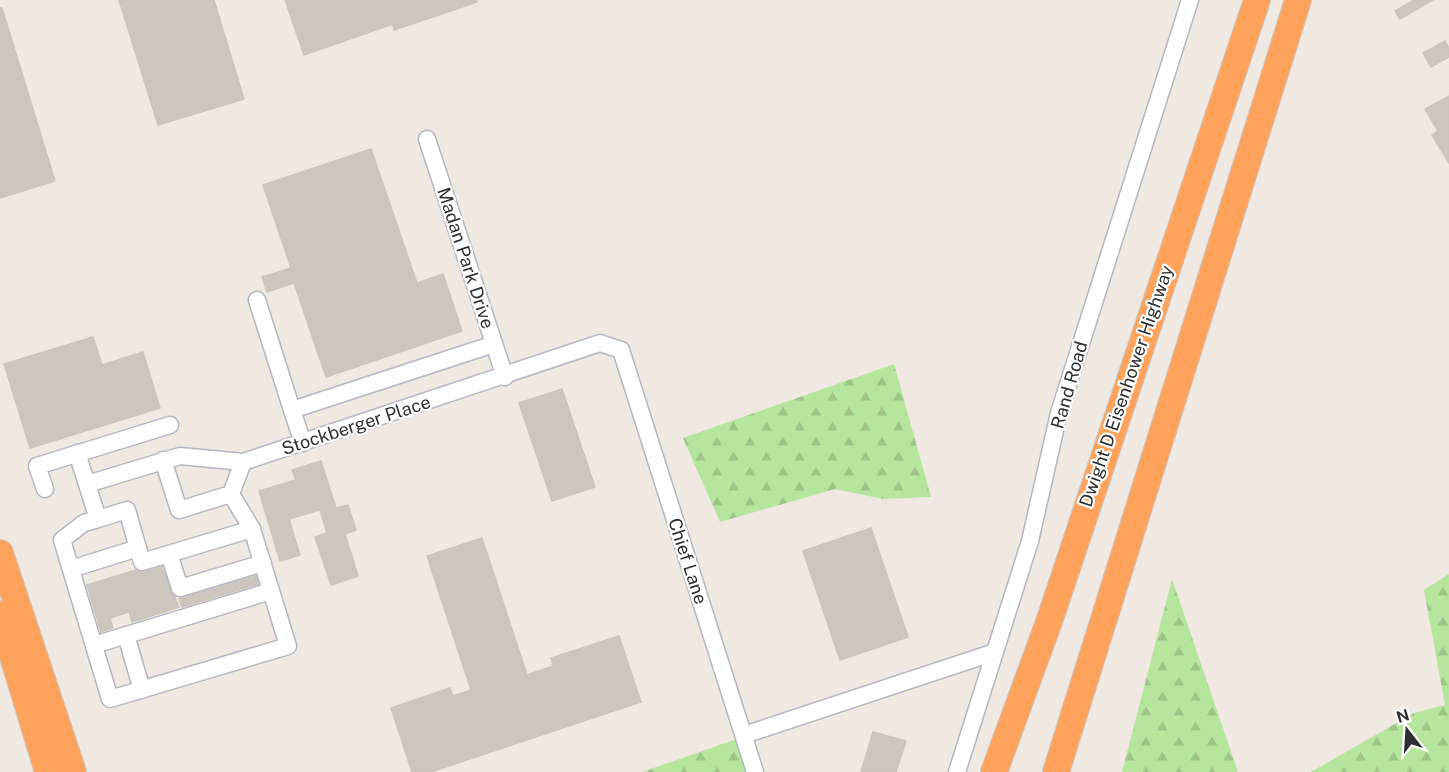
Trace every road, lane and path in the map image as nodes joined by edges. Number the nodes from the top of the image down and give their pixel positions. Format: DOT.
graph roads {
  1 [pos="1190,0"];
  2 [pos="1257,0"];
  3 [pos="1298,0"];
  4 [pos="428,139"];
  5 [pos="257,300"];
  6 [pos="494,344"];
  7 [pos="621,350"];
  8 [pos="505,377"];
  9 [pos="1175,398"];
  10 [pos="292,410"];
  11 [pos="170,425"];
  12 [pos="303,443"];
  13 [pos="77,453"];
  14 [pos="163,460"];
  15 [pos="243,462"];
  16 [pos="87,484"];
  17 [pos="45,489"];
  18 [pos="231,494"];
  19 [pos="98,519"];
  20 [pos="252,529"];
  21 [pos="138,548"];
  22 [pos="0,553"];
  23 [pos="169,554"];
  24 [pos="263,563"];
  25 [pos="71,569"];
  26 [pos="271,591"];
  27 [pos="0,614"];
  28 [pos="126,635"];
  29 [pos="94,645"];
  30 [pos="995,652"];
  31 [pos="142,690"];
  32 [pos="744,735"];
  33 [pos="48,772"];
  34 [pos="73,772"];
  35 [pos="755,772"];
  36 [pos="957,772"];
  37 [pos="994,772"];
  38 [pos="1056,772"];
  39 [pos="1075,772"];
  1 -- 30 [label="street, Rand Road"];
  2 -- 37 [label="highway, Dwight D Eisenhower Highway"];
  3 -- 9 [label="highway"];
  4 -- 6 [label="street, Madan Park Drive"];
  5 -- 10 [label="street"];
  6 -- 8 [label="street, Madan Park Drive"];
  6 -- 10 [label="street"];
  7 -- 8 [label="street, Stockberger Place"];
  7 -- 32 [label="street, Chief Lane"];
  8 -- 12 [label="street, Stockberger Place"];
  9 -- 38 [label="highway"];
  9 -- 39 [label="highway"];
  10 -- 12 [label="street"];
  11 -- 13 [label="street"];
  12 -- 15 [label="street, Stockberger Place"];
  13 -- 16 [label="street"];
  13 -- 17 [label="street"];
  14 -- 15 [label="street, Stockberger Place"];
  14 -- 16 [label="street, Stockberger Place"];
  14 -- 18 [label="street"];
  15 -- 18 [label="street"];
  16 -- 19 [label="street"];
  18 -- 20 [label="street"];
  19 -- 21 [label="street"];
  19 -- 25 [label="street"];
  20 -- 23 [label="street"];
  20 -- 24 [label="street"];
  21 -- 23 [label="street"];
  21 -- 25 [label="street"];
  22 -- 34 [label="highway"];
  23 -- 24 [label="street"];
  24 -- 26 [label="street"];
  25 -- 29 [label="street"];
  26 -- 28 [label="street"];
  26 -- 31 [label="street"];
  27 -- 33 [label="highway"];
  28 -- 29 [label="street"];
  28 -- 31 [label="street"];
  29 -- 31 [label="street"];
  30 -- 32 [label="street"];
  30 -- 36 [label="street, Rand Road"];
  32 -- 35 [label="street, Chief Lane"];
}
